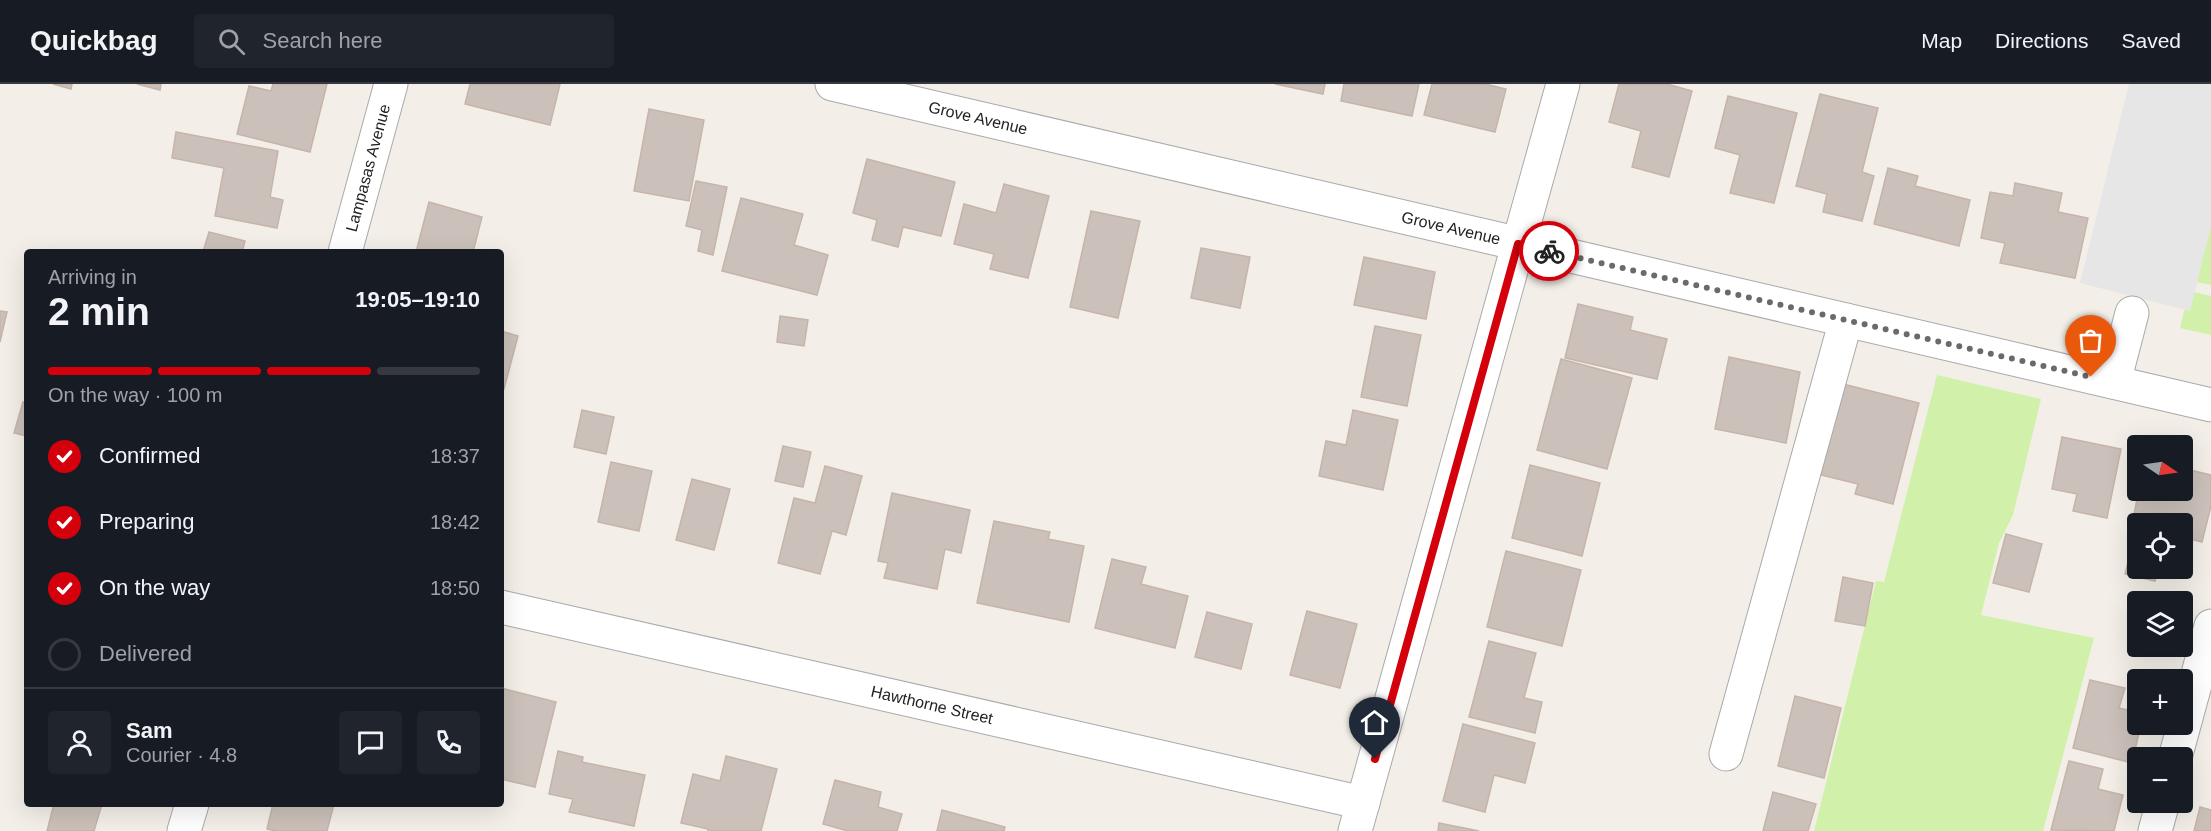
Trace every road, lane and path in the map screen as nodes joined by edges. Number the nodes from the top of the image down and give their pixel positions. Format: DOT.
graph roads {
  1 [pos="391,84"];
  2 [pos="832,84"];
  3 [pos="1563,84"];
  4 [pos="1518,244"];
  5 [pos="346,249"];
  6 [pos="2132,313"];
  7 [pos="1846,320"];
  8 [pos="2114,382"];
  9 [pos="2211,405"];
  10 [pos="504,608"];
  11 [pos="2211,626"];
  12 [pos="2178,747"];
  13 [pos="1726,754"];
  14 [pos="191,807"];
  15 [pos="2160,813"];
  16 [pos="1359,817"];
  17 [pos="184,831"];
  18 [pos="2155,831"];
  1 -- 5 [label="street, Lampasas Avenue"];
  2 -- 4 [label="street, Grove Avenue"];
  3 -- 4 [label="street"];
  4 -- 7 [label="street, Grove Avenue"];
  4 -- 16 [label="street"];
  6 -- 8 [label="street"];
  7 -- 8 [label="street, Grove Avenue"];
  7 -- 13 [label="street"];
  8 -- 9 [label="street, Grove Avenue"];
  10 -- 16 [label="street, Hawthorne Street"];
  11 -- 12 [label="street"];
  14 -- 17 [label="street"];
  15 -- 18 [label="street"];
}
